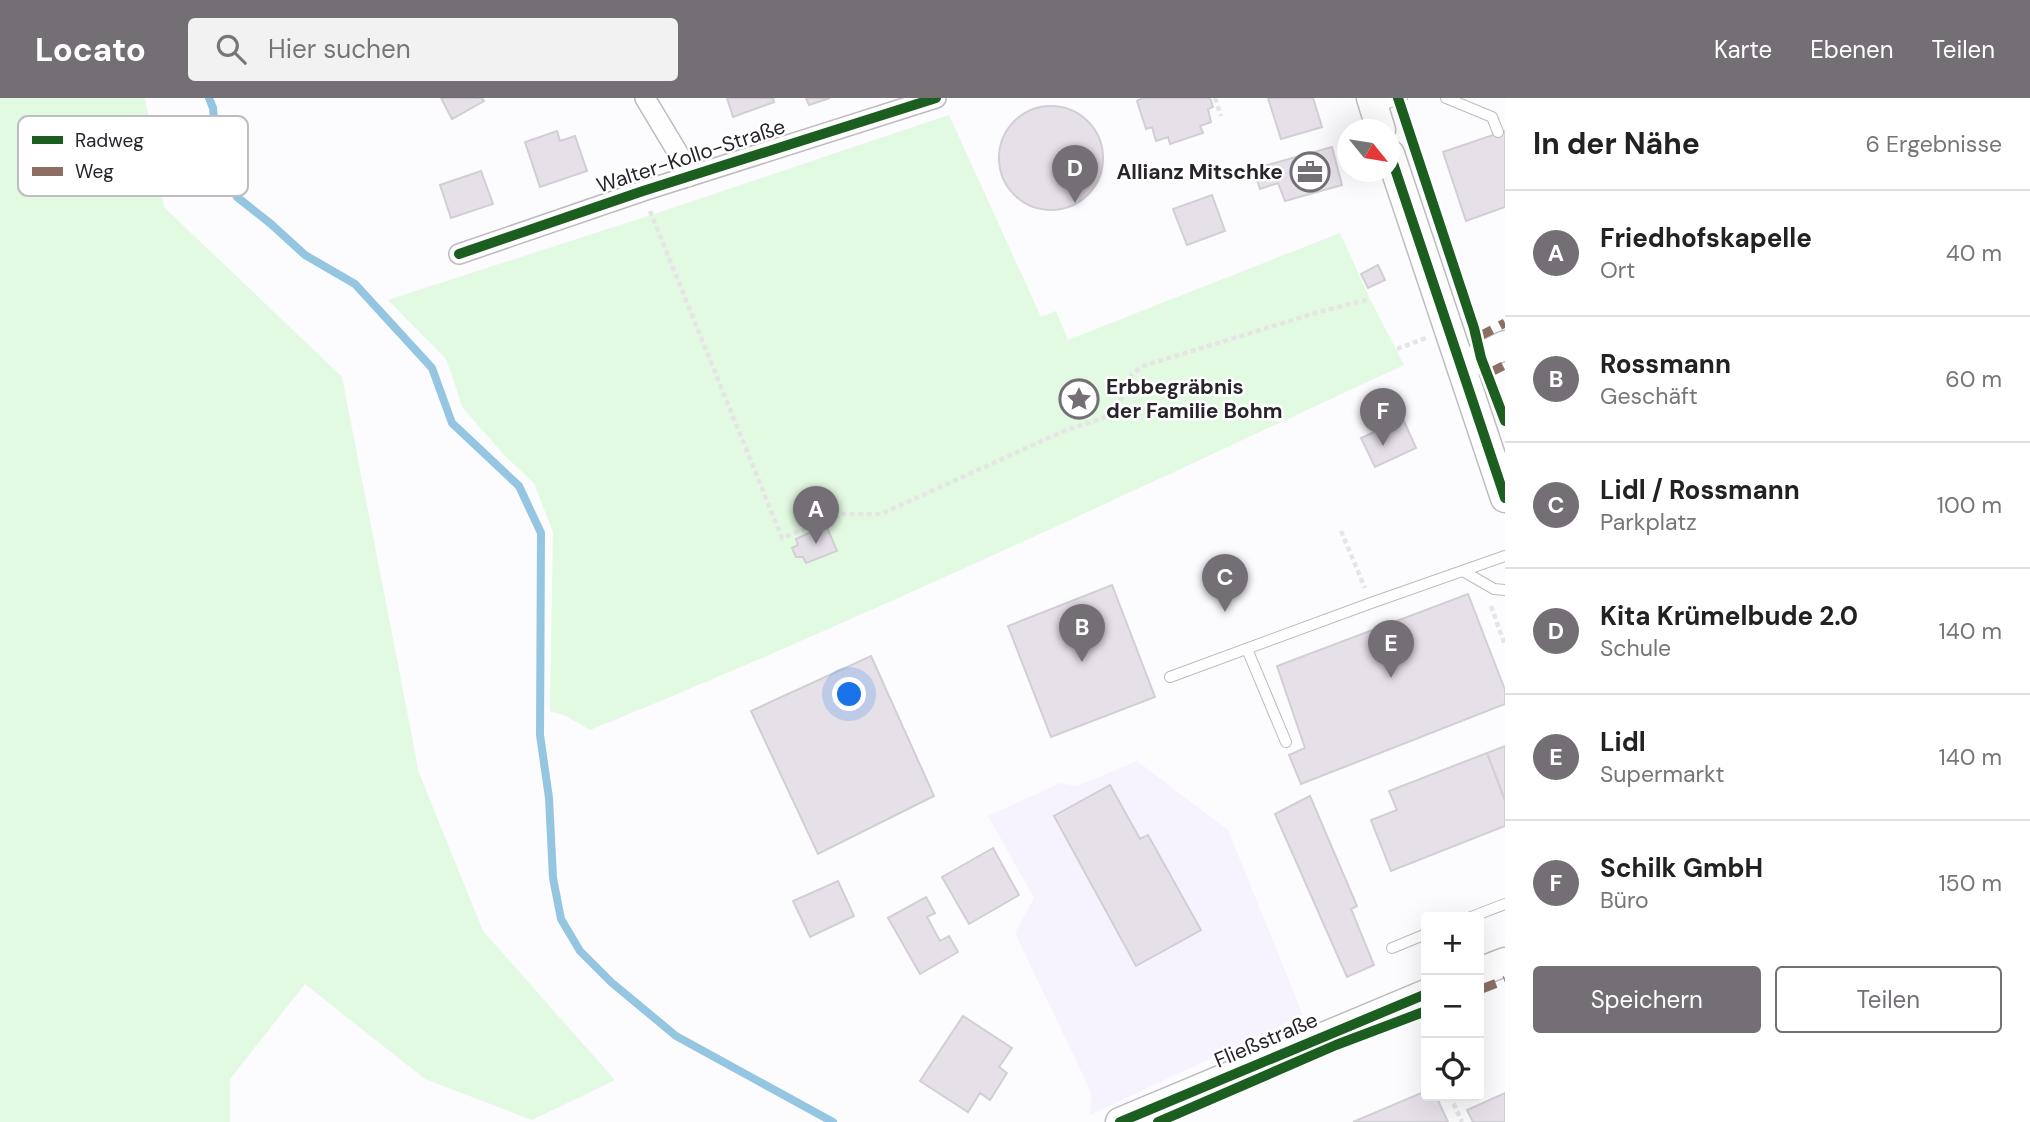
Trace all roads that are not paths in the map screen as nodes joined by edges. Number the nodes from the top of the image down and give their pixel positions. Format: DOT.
graph roads {
  1 [pos="645,98"];
  2 [pos="936,98"];
  3 [pos="1402,98"];
  4 [pos="1446,98"];
  5 [pos="1376,112"];
  6 [pos="1498,132"];
  7 [pos="688,177"];
  8 [pos="1400,182"];
  9 [pos="459,254"];
  10 [pos="1505,345"];
  11 [pos="1461,366"];
  12 [pos="1505,498"];
  13 [pos="1505,556"];
  14 [pos="1463,571"];
  15 [pos="1505,590"];
  16 [pos="1247,649"];
  17 [pos="1170,677"];
  18 [pos="1286,742"];
  19 [pos="1505,904"];
  20 [pos="1484,912"];
  21 [pos="1421,936"];
  22 [pos="1392,948"];
  23 [pos="1505,962"];
  24 [pos="1484,970"];
  25 [pos="1421,995"];
  26 [pos="1120,1122"];
  1 -- 7 [label="street"];
  2 -- 7 [label="street, Walter-Kollo-Straße"];
  3 -- 5 [label="lane"];
  4 -- 6 [label="lane"];
  7 -- 9 [label="street, Walter-Kollo-Straße"];
  8 -- 11 [label="street"];
  10 -- 11 [label="street"];
  11 -- 12 [label="street"];
  13 -- 14 [label="lane"];
  14 -- 15 [label="lane"];
  14 -- 16 [label="lane"];
  16 -- 17 [label="lane"];
  16 -- 18 [label="lane"];
  19 -- 20 [label="lane"];
  21 -- 22 [label="lane"];
  23 -- 24 [label="street"];
  25 -- 26 [label="street, Fließstraße"];
}
